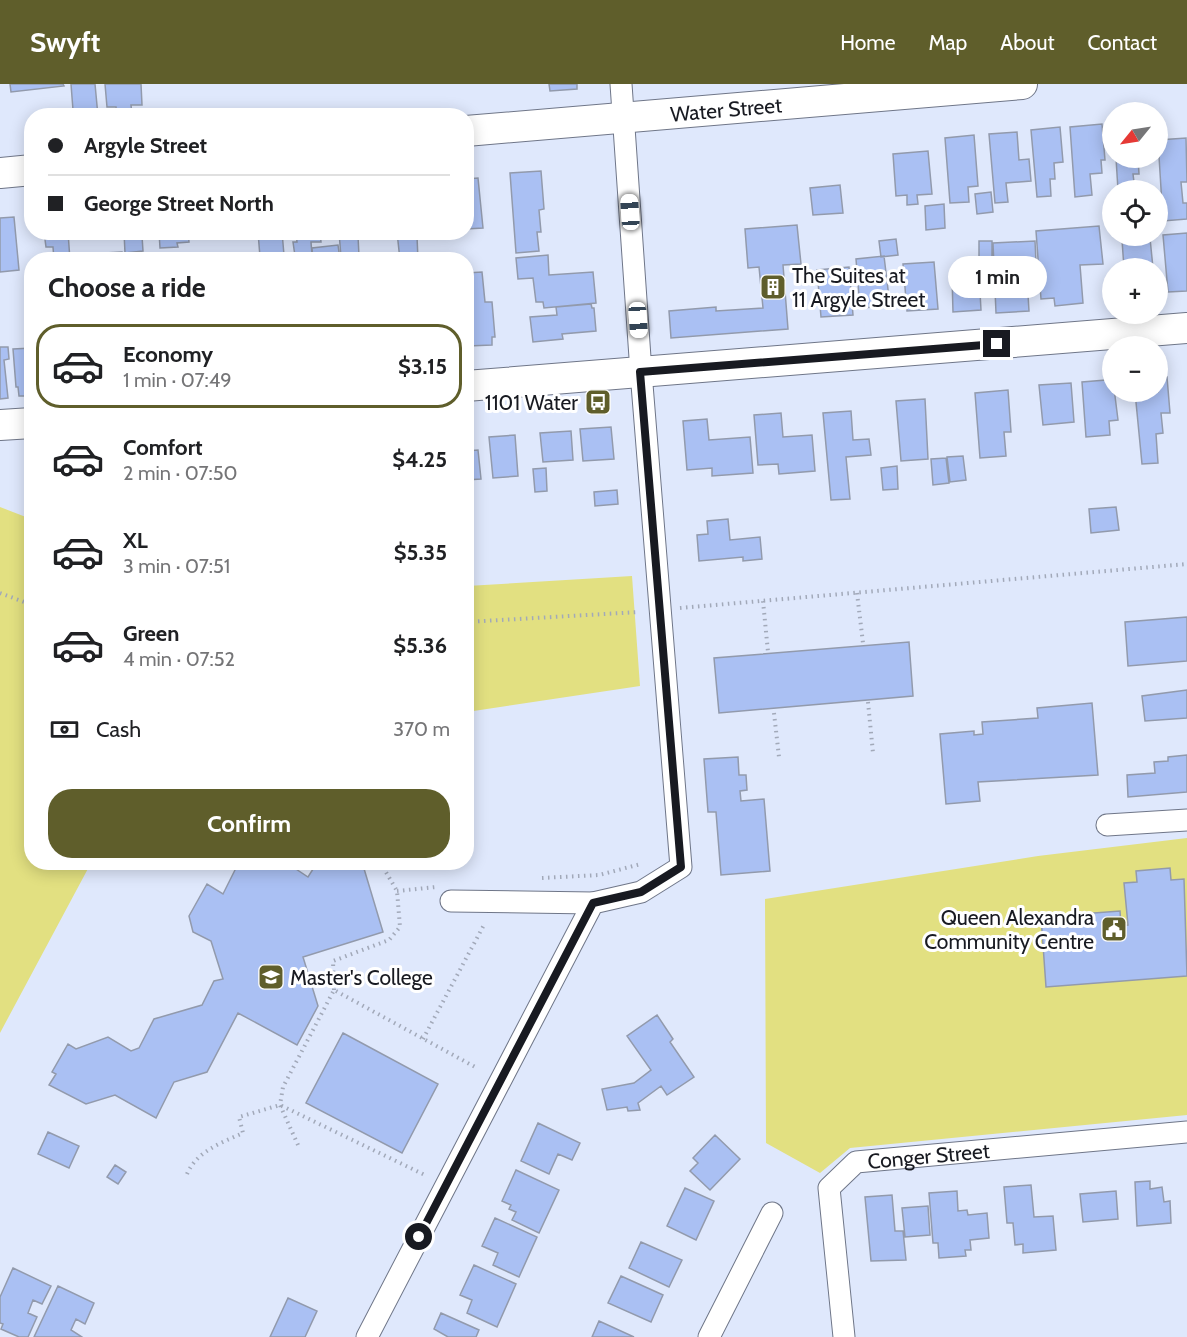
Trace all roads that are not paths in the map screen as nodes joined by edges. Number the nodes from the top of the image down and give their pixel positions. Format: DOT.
graph roads {
  1 [pos="621,84"];
  2 [pos="1022,84"];
  3 [pos="623,116"];
  4 [pos="474,129"];
  5 [pos="24,171"];
  6 [pos="0,173"];
  7 [pos="1187,328"];
  8 [pos="640,372"];
  9 [pos="474,385"];
  10 [pos="24,424"];
  11 [pos="0,425"];
  12 [pos="1187,820"];
  13 [pos="1107,825"];
  14 [pos="446,893"];
  15 [pos="593,903"];
  16 [pos="1187,1132"];
  17 [pos="772,1213"];
  18 [pos="367,1337"];
  19 [pos="709,1337"];
  20 [pos="844,1337"];
  1 -- 3 [label="street"];
  2 -- 3 [label="main road, Water Street"];
  3 -- 4 [label="main road, Water Street"];
  3 -- 8 [label="street"];
  5 -- 6 [label="main road"];
  7 -- 8 [label="main road"];
  8 -- 9 [label="main road"];
  8 -- 15 [label="street"];
  10 -- 11 [label="main road"];
  12 -- 13 [label="street"];
  14 -- 15 [label="street"];
  15 -- 18 [label="street"];
  16 -- 20 [label="street, Conger Street"];
  17 -- 19 [label="street"];
}
